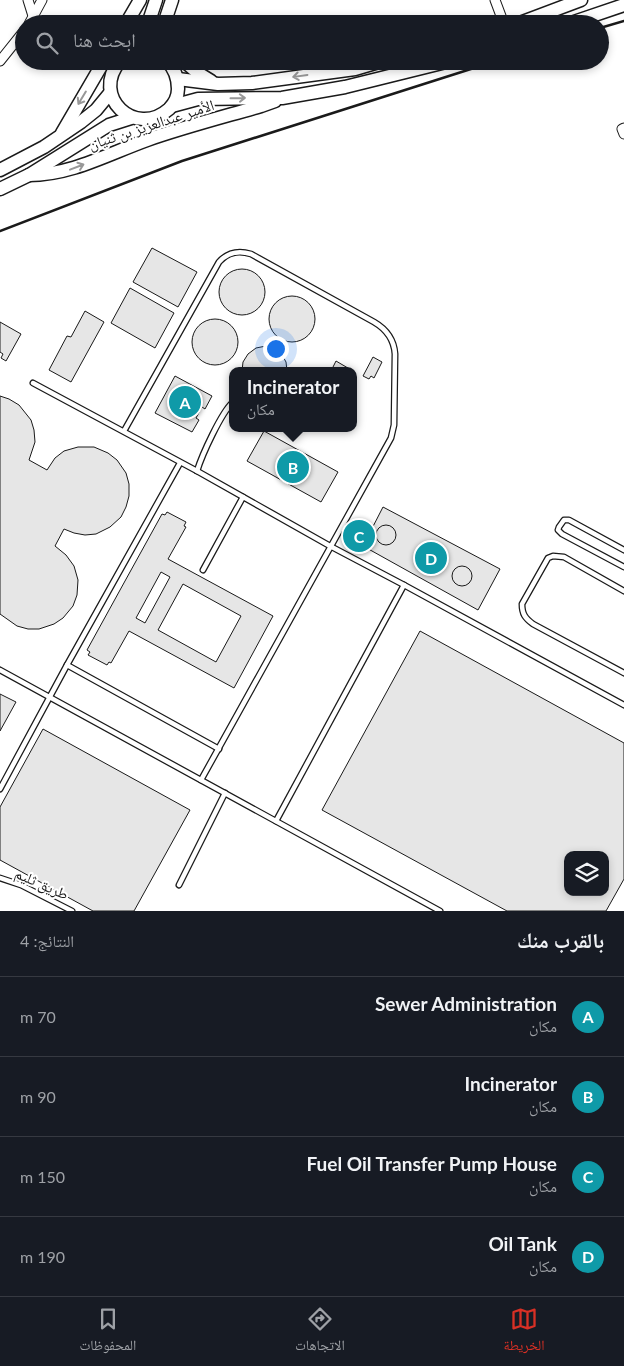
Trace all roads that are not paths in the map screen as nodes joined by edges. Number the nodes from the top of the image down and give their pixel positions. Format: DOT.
graph roads {
  1 [pos="28,0"];
  2 [pos="42,0"];
  3 [pos="140,0"];
  4 [pos="156,0"];
  5 [pos="172,0"];
  6 [pos="495,0"];
  7 [pos="582,0"];
  8 [pos="624,7"];
  9 [pos="30,15"];
  10 [pos="34,15"];
  11 [pos="131,15"];
  12 [pos="151,15"];
  13 [pos="168,15"];
  14 [pos="501,15"];
  15 [pos="541,15"];
  16 [pos="598,15"];
  17 [pos="15,42"];
  18 [pos="0,61"];
  19 [pos="99,70"];
  20 [pos="113,70"];
  21 [pos="174,70"];
  22 [pos="194,70"];
  23 [pos="342,70"];
  24 [pos="414,70"];
  25 [pos="178,79"];
  26 [pos="218,84"];
  27 [pos="110,92"];
  28 [pos="282,98"];
  29 [pos="172,106"];
  30 [pos="131,118"];
  31 [pos="624,128"];
  32 [pos="624,134"];
  33 [pos="61,135"];
  34 [pos="0,170"];
  35 [pos="29,175"];
  36 [pos="0,189"];
  37 [pos="33,383"];
  38 [pos="229,407"];
  39 [pos="124,432"];
  40 [pos="180,463"];
  41 [pos="197,471"];
  42 [pos="243,497"];
  43 [pos="330,546"];
  44 [pos="624,550"];
  45 [pos="624,567"];
  46 [pos="203,570"];
  47 [pos="404,585"];
  48 [pos="624,591"];
  49 [pos="67,665"];
  50 [pos="0,670"];
  51 [pos="624,673"];
  52 [pos="49,697"];
  53 [pos="624,705"];
  54 [pos="219,749"];
  55 [pos="200,780"];
  56 [pos="0,789"];
  57 [pos="226,794"];
  58 [pos="276,821"];
  59 [pos="0,878"];
  60 [pos="180,884"];
  61 [pos="72,911"];
  62 [pos="440,911"];
  1 -- 9 [label="street"];
  2 -- 10 [label="street"];
  3 -- 11 [label="street"];
  4 -- 12 [label="street"];
  5 -- 13 [label="street"];
  6 -- 14 [label="street"];
  7 -- 15 [label="street"];
  8 -- 16 [label="street"];
  17 -- 18 [label="street"];
  19 -- 33 [label="street, one-way"];
  20 -- 27 [label="street"];
  21 -- 25 [label="street"];
  22 -- 26 [label="street"];
  23 -- 26 [label="street, الأمير عبدالعزيز بن ثنيان, one-way"];
  24 -- 28 [label="street, الأمير عبدالعزيز بن ثنيان"];
  25 -- 26 [label="street, الأمير عبدالعزيز بن ثنيان"];
  25 -- 29 [label="street"];
  27 -- 30 [label="street"];
  27 -- 33 [label="street"];
  29 -- 28 [label="street, الأمير عبدالعزيز بن ثنيان, one-way"];
  35 -- 28 [label="street, الأمير عبدالعزيز بن ثنيان, one-way"];
  29 -- 30 [label="street, الأمير عبدالعزيز بن ثنيان"];
  30 -- 35 [label="street, الأمير عبدالعزيز بن ثنيان"];
  31 -- 32 [label="street"];
  33 -- 34 [label="street"];
  35 -- 36 [label="street, الأمير عبدالعزيز بن ثنيان"];
  37 -- 39 [label="lane"];
  38 -- 41 [label="lane"];
  39 -- 40 [label="lane"];
  39 -- 43 [label="lane"];
  40 -- 41 [label="lane"];
  40 -- 49 [label="lane"];
  41 -- 42 [label="lane"];
  42 -- 43 [label="lane"];
  42 -- 46 [label="lane"];
  43 -- 47 [label="lane"];
  43 -- 54 [label="lane"];
  44 -- 45 [label="lane"];
  47 -- 53 [label="lane"];
  47 -- 58 [label="lane"];
  48 -- 51 [label="lane"];
  49 -- 52 [label="lane"];
  49 -- 54 [label="lane"];
  50 -- 52 [label="lane"];
  52 -- 55 [label="lane"];
  52 -- 56 [label="lane"];
  54 -- 55 [label="lane"];
  55 -- 57 [label="lane"];
  57 -- 58 [label="lane"];
  57 -- 60 [label="lane"];
  58 -- 62 [label="lane"];
  59 -- 61 [label="lane, طريق ثليم"];
}
